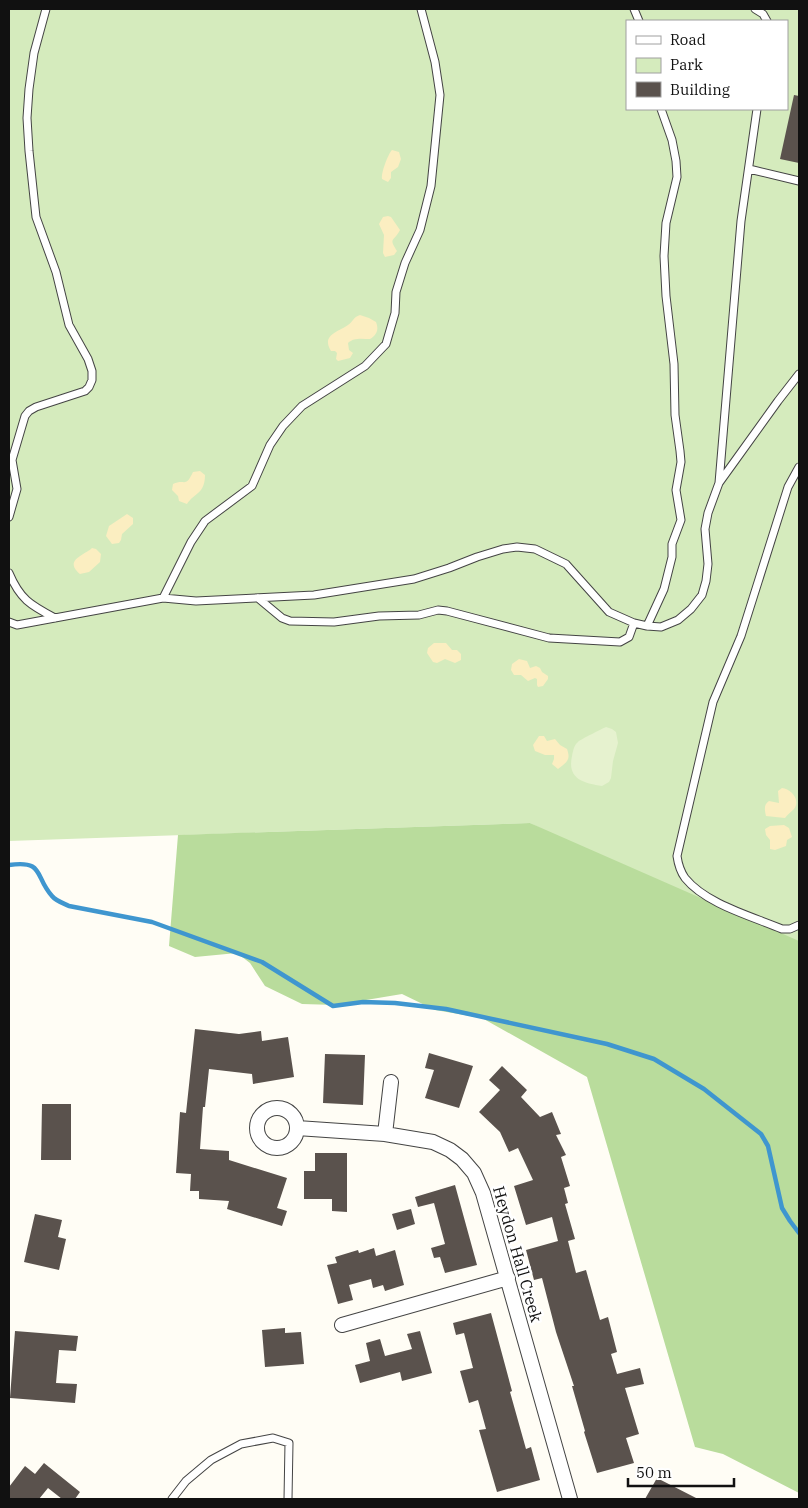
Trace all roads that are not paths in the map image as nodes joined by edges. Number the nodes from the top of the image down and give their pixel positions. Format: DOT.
graph roads {
  1 [pos="46,9"];
  2 [pos="421,9"];
  3 [pos="755,9"];
  4 [pos="767,20"];
  5 [pos="661,110"];
  6 [pos="757,110"];
  7 [pos="749,169"];
  8 [pos="799,181"];
  9 [pos="799,374"];
  10 [pos="799,467"];
  11 [pos="719,483"];
  12 [pos="9,517"];
  13 [pos="9,573"];
  14 [pos="162,598"];
  15 [pos="258,598"];
  16 [pos="55,619"];
  17 [pos="9,622"];
  18 [pos="634,624"];
  19 [pos="17,626"];
  20 [pos="647,626"];
  21 [pos="9,628"];
  22 [pos="799,925"];
  23 [pos="391,1082"];
  24 [pos="297,1128"];
  25 [pos="386,1134"];
  26 [pos="508,1278"];
  27 [pos="342,1325"];
  28 [pos="172,1499"];
  29 [pos="288,1499"];
  30 [pos="570,1499"];
  1 -- 12 [label="lane"];
  2 -- 14 [label="lane"];
  3 -- 4 [label="lane"];
  5 -- 20 [label="lane"];
  6 -- 7 [label="lane"];
  7 -- 8 [label="lane"];
  7 -- 11 [label="lane"];
  9 -- 11 [label="lane"];
  10 -- 22 [label="lane"];
  11 -- 20 [label="lane"];
  13 -- 16 [label="lane"];
  14 -- 15 [label="lane"];
  14 -- 16 [label="lane"];
  15 -- 18 [label="lane"];
  15 -- 18 [label="lane"];
  16 -- 19 [label="lane"];
  17 -- 19 [label="lane"];
  18 -- 20 [label="lane"];
  19 -- 21 [label="lane"];
  23 -- 25 [label="street"];
  24 -- 25 [label="street, Heydon Hall Creek"];
  25 -- 26 [label="street, Heydon Hall Creek"];
  26 -- 27 [label="street"];
  26 -- 30 [label="street, Heydon Hall Creek"];
  28 -- 29 [label="lane"];
}
